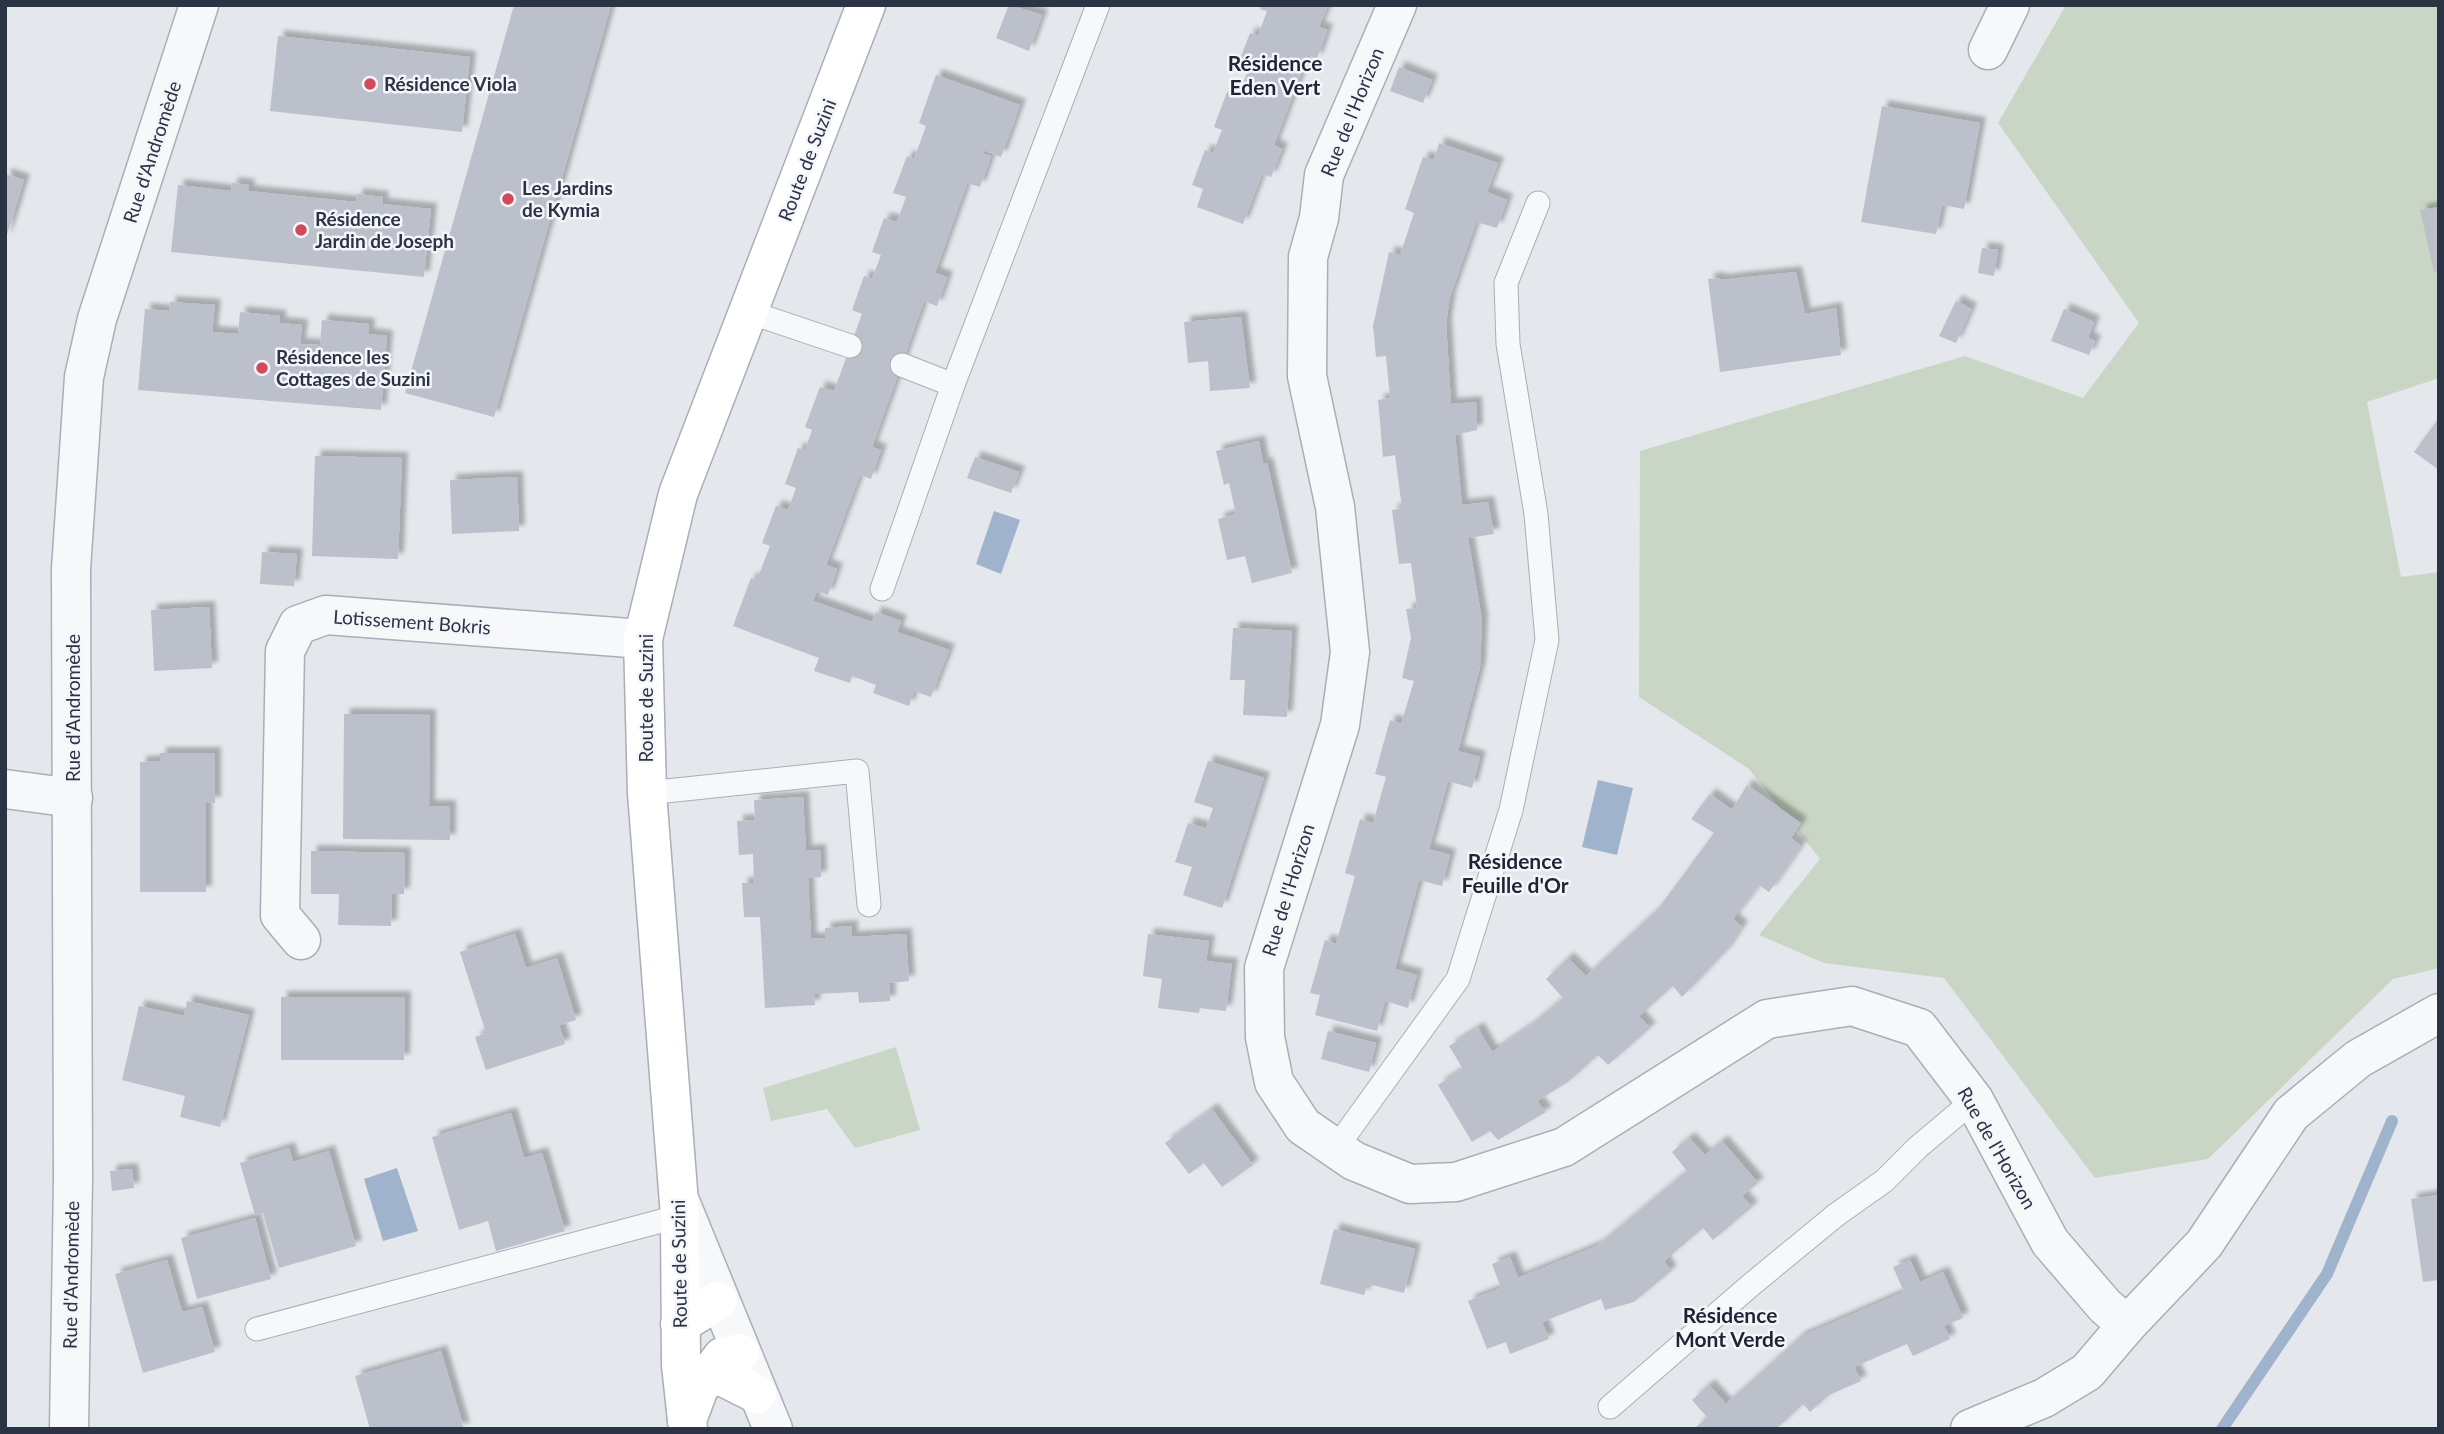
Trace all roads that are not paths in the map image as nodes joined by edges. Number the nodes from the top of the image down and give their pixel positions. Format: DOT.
graph roads {
  1 [pos="199,5"];
  2 [pos="866,5"];
  3 [pos="1098,5"];
  4 [pos="1397,5"];
  5 [pos="2010,5"];
  6 [pos="1988,50"];
  7 [pos="1538,204"];
  8 [pos="748,312"];
  9 [pos="850,346"];
  10 [pos="902,365"];
  11 [pos="953,385"];
  12 [pos="882,589"];
  13 [pos="643,639"];
  14 [pos="5,789"];
  15 [pos="647,793"];
  16 [pos="73,797"];
  17 [pos="869,905"];
  18 [pos="301,940"];
  19 [pos="2439,1013"];
  20 [pos="1974,1100"];
  21 [pos="1336,1148"];
  22 [pos="679,1207"];
  23 [pos="718,1301"];
  24 [pos="680,1324"];
  25 [pos="2127,1325"];
  26 [pos="257,1329"];
  27 [pos="725,1364"];
  28 [pos="1610,1407"];
  29 [pos="687,1426"];
  30 [pos="69,1429"];
  31 [pos="773,1429"];
  32 [pos="1970,1429"];
  1 -- 16 [label="street, Rue d'Andromède"];
  2 -- 8 [label="street, Route de Suzini"];
  3 -- 11 [label="lane"];
  4 -- 21 [label="street, Rue de l'Horizon"];
  5 -- 6 [label="street"];
  7 -- 21 [label="lane"];
  8 -- 9 [label="lane"];
  8 -- 13 [label="street, Route de Suzini"];
  10 -- 11 [label="lane"];
  11 -- 12 [label="lane"];
  13 -- 15 [label="street, Route de Suzini"];
  13 -- 18 [label="street, Lotissement Bokris"];
  14 -- 16 [label="street"];
  15 -- 17 [label="lane"];
  15 -- 22 [label="street, Route de Suzini"];
  16 -- 30 [label="street, Rue d'Andromède"];
  19 -- 25 [label="street"];
  20 -- 21 [label="street, Rue de l'Horizon"];
  20 -- 25 [label="street, Rue de l'Horizon"];
  20 -- 28 [label="lane"];
  22 -- 23 [label="street"];
  22 -- 24 [label="street, Route de Suzini"];
  22 -- 26 [label="lane"];
  23 -- 24 [label="street"];
  23 -- 27 [label="street"];
  24 -- 29 [label="street, Route de Suzini"];
  25 -- 32 [label="street"];
  27 -- 29 [label="street"];
  27 -- 31 [label="street"];
}
